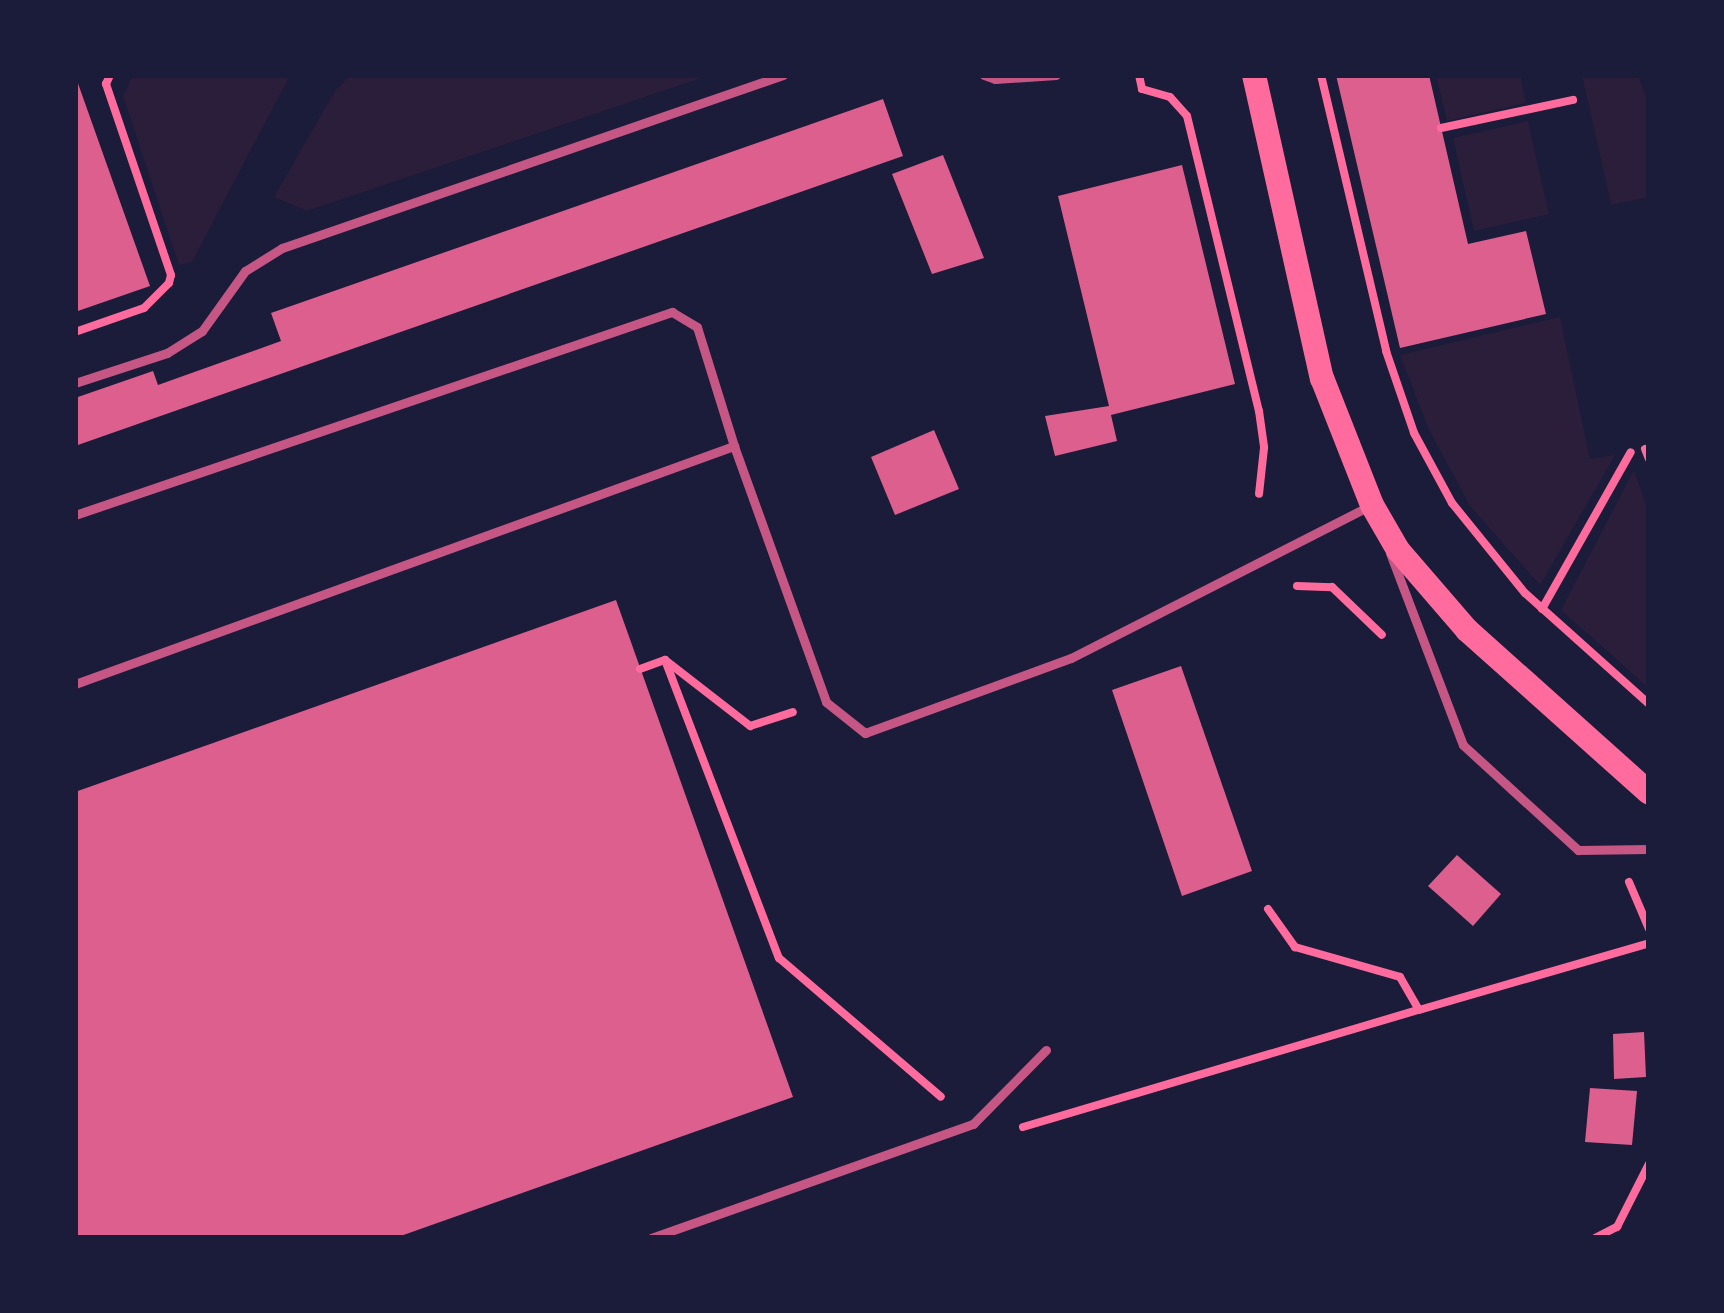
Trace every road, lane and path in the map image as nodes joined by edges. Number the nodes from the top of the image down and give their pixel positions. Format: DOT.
graph roads {
  1 [pos="110,75"];
  2 [pos="783,75"];
  3 [pos="984,75"];
  4 [pos="1056,75"];
  5 [pos="1139,75"];
  6 [pos="1254,75"];
  7 [pos="1321,75"];
  8 [pos="1573,100"];
  9 [pos="1441,128"];
  10 [pos="75,332"];
  11 [pos="75,383"];
  12 [pos="734,446"];
  13 [pos="1630,452"];
  14 [pos="1259,494"];
  15 [pos="1372,505"];
  16 [pos="75,515"];
  17 [pos="1542,609"];
  18 [pos="665,660"];
  19 [pos="640,669"];
  20 [pos="75,684"];
  21 [pos="826,702"];
  22 [pos="1649,704"];
  23 [pos="1649,794"];
  24 [pos="1649,849"];
  25 [pos="1268,909"];
  26 [pos="1649,943"];
  27 [pos="1419,1010"];
  28 [pos="1046,1050"];
  29 [pos="973,1124"];
  30 [pos="1649,1164"];
  31 [pos="651,1238"];
  32 [pos="1595,1238"];
  1 -- 10 [label="path"];
  2 -- 11 [label="lane"];
  3 -- 4 [label="lane"];
  5 -- 14 [label="path"];
  6 -- 15 [label="main road"];
  7 -- 17 [label="path"];
  8 -- 9 [label="path"];
  12 -- 16 [label="lane"];
  12 -- 20 [label="lane"];
  12 -- 21 [label="lane"];
  13 -- 17 [label="path"];
  15 -- 21 [label="lane"];
  15 -- 23 [label="main road"];
  15 -- 24 [label="lane"];
  17 -- 22 [label="path"];
  18 -- 19 [label="path"];
  18 -- 21 [label="path"];
  18 -- 29 [label="path"];
  25 -- 27 [label="path"];
  26 -- 27 [label="path"];
  27 -- 29 [label="path"];
  28 -- 29 [label="lane"];
  29 -- 31 [label="lane"];
  30 -- 32 [label="path"];
}
